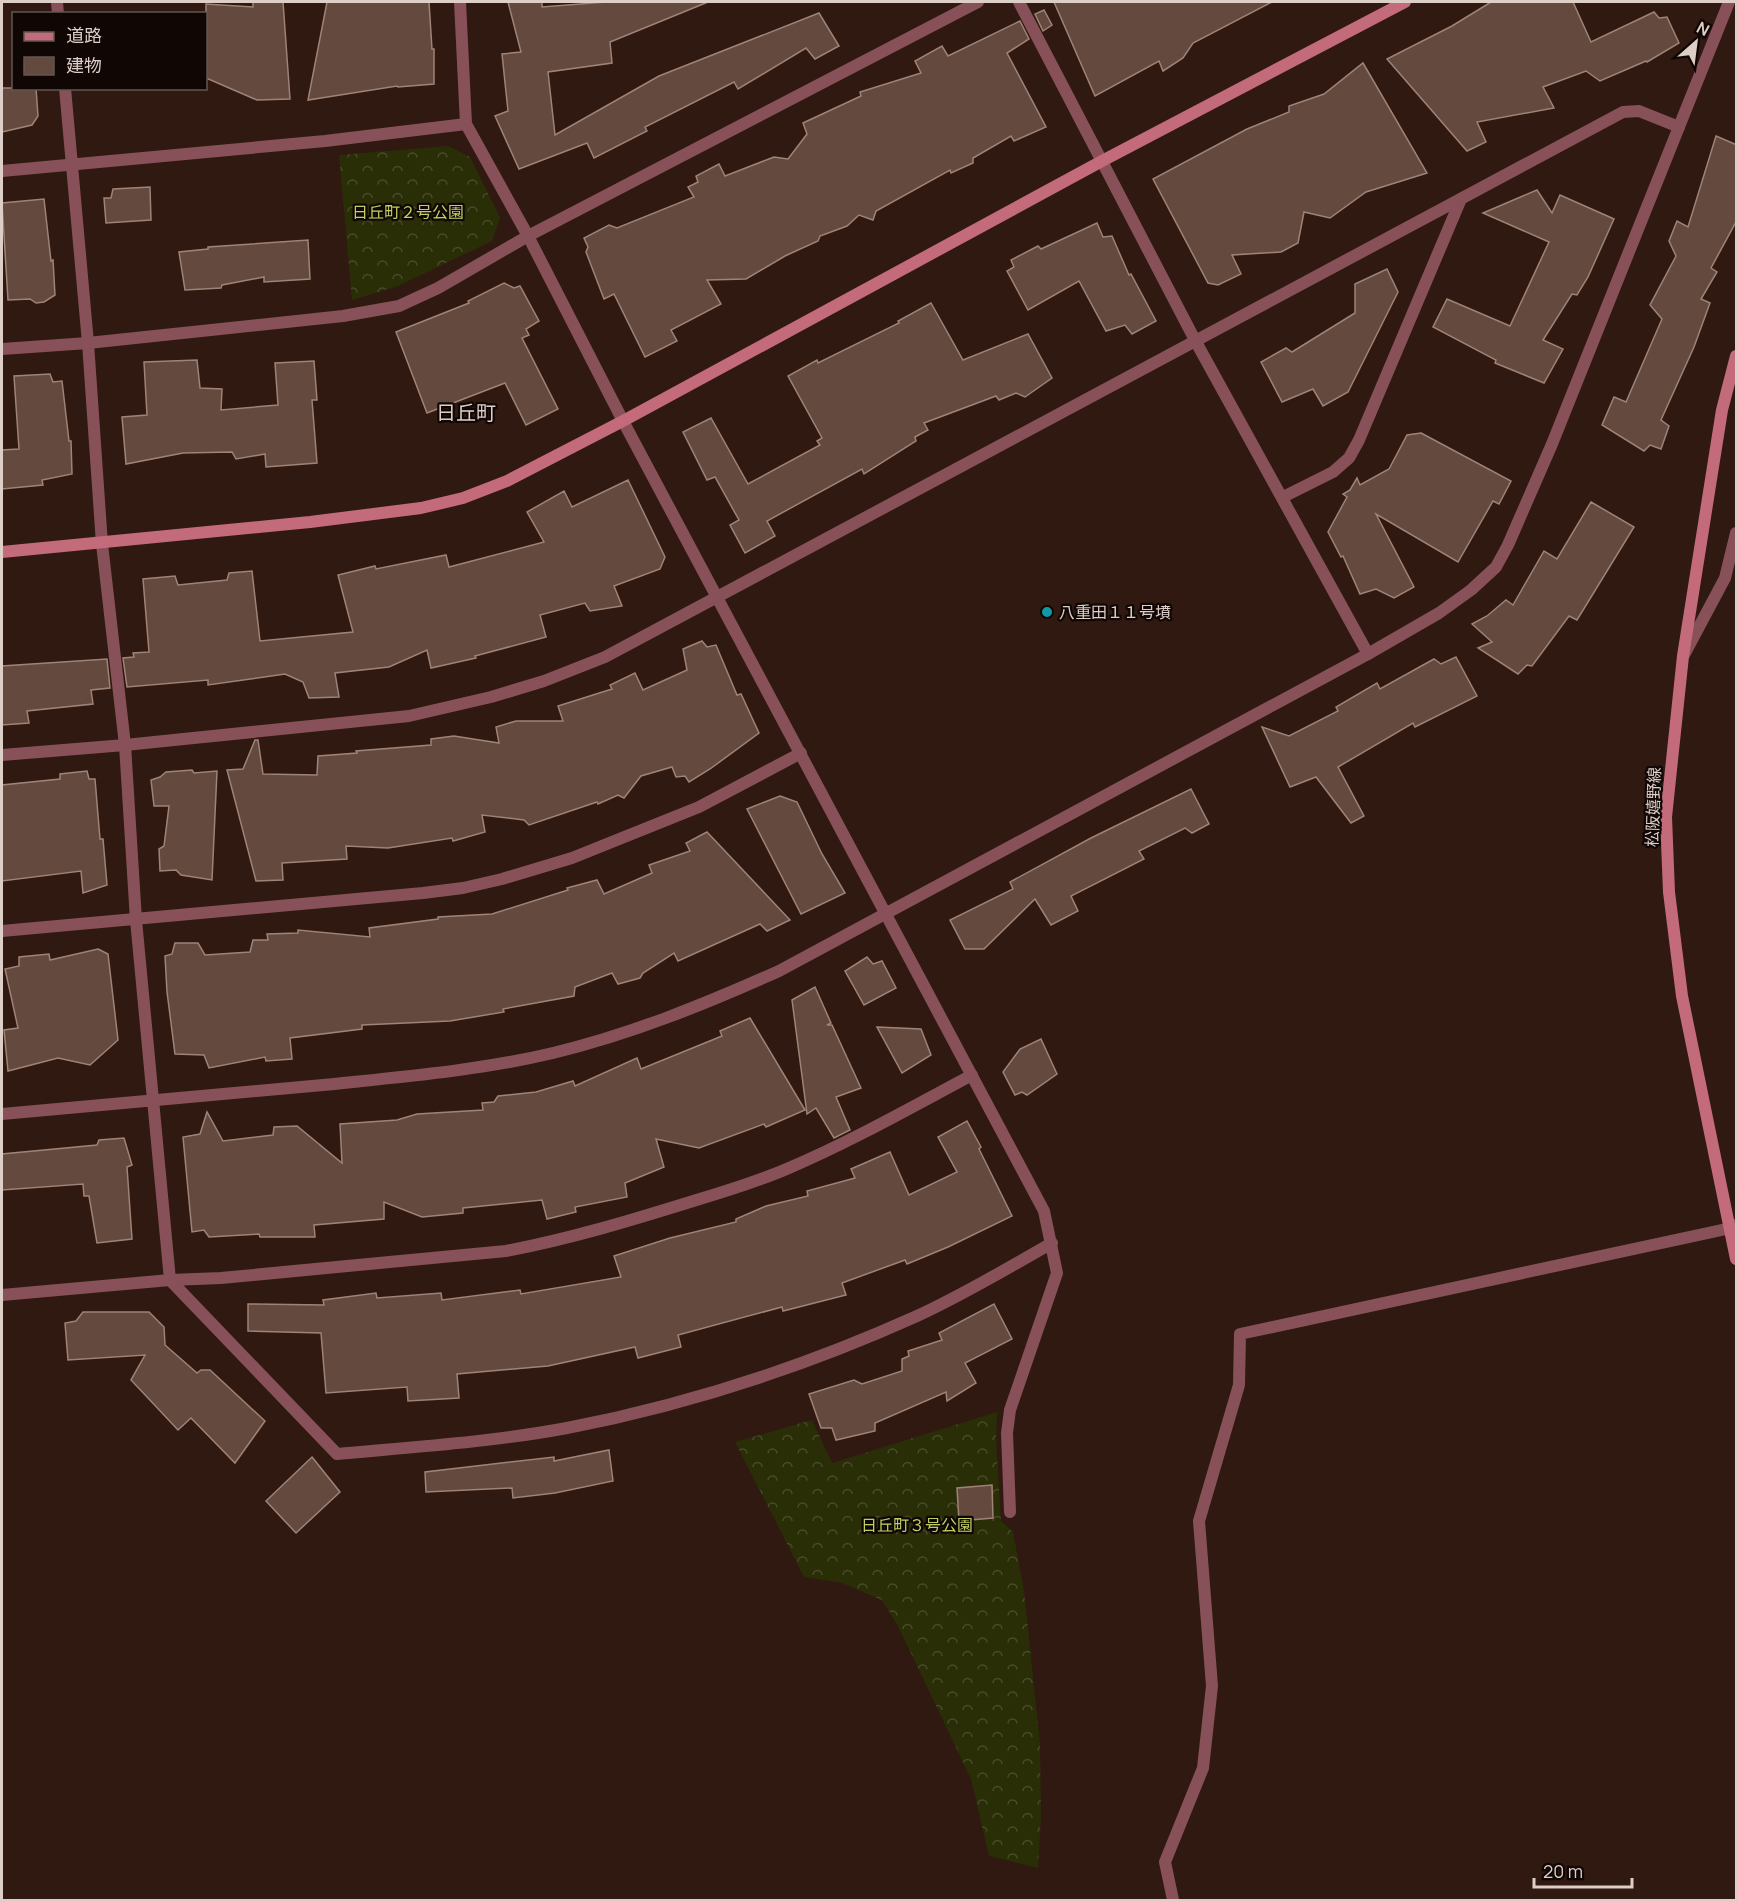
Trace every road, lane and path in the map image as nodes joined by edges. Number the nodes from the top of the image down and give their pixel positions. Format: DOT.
graph roads {
  1 [pos="460,2"];
  2 [pos="978,2"];
  3 [pos="1019,2"];
  4 [pos="1405,2"];
  5 [pos="1729,2"];
  6 [pos="65,90"];
  7 [pos="466,124"];
  8 [pos="1678,126"];
  9 [pos="1101,161"];
  10 [pos="71,165"];
  11 [pos="2,171"];
  12 [pos="1461,199"];
  13 [pos="528,236"];
  14 [pos="88,342"];
  15 [pos="1196,342"];
  16 [pos="2,349"];
  17 [pos="1737,356"];
  18 [pos="623,421"];
  19 [pos="1283,497"];
  20 [pos="1737,533"];
  21 [pos="102,544"];
  22 [pos="2,552"];
  23 [pos="718,597"];
  24 [pos="1368,654"];
  25 [pos="1683,656"];
  26 [pos="125,745"];
  27 [pos="801,753"];
  28 [pos="2,755"];
  29 [pos="886,914"];
  30 [pos="136,920"];
  31 [pos="2,931"];
  32 [pos="972,1075"];
  33 [pos="154,1101"];
  34 [pos="2,1114"];
  35 [pos="1734,1226"];
  36 [pos="1052,1243"];
  37 [pos="1737,1259"];
  38 [pos="170,1280"];
  39 [pos="2,1295"];
  40 [pos="1010,1512"];
  41 [pos="1173,1900"];
  1 -- 7 [label="street"];
  2 -- 13 [label="street"];
  3 -- 9 [label="street"];
  4 -- 9 [label="street"];
  5 -- 8 [label="street"];
  6 -- 10 [label="street"];
  7 -- 10 [label="street"];
  7 -- 13 [label="street"];
  8 -- 12 [label="street"];
  8 -- 24 [label="street"];
  9 -- 15 [label="street"];
  9 -- 18 [label="street"];
  10 -- 11 [label="street"];
  10 -- 14 [label="street"];
  12 -- 15 [label="street"];
  12 -- 19 [label="street"];
  13 -- 14 [label="street"];
  13 -- 18 [label="street"];
  14 -- 16 [label="street"];
  14 -- 21 [label="street"];
  15 -- 19 [label="street"];
  15 -- 23 [label="street"];
  17 -- 25 [label="street, 松阪嬉野線"];
  18 -- 21 [label="street"];
  18 -- 23 [label="street"];
  19 -- 24 [label="street"];
  20 -- 25 [label="street"];
  21 -- 22 [label="street"];
  21 -- 26 [label="street"];
  23 -- 26 [label="street"];
  23 -- 27 [label="street"];
  24 -- 29 [label="street"];
  25 -- 35 [label="street, 松阪嬉野線"];
  26 -- 28 [label="street"];
  26 -- 30 [label="street"];
  27 -- 29 [label="street"];
  27 -- 30 [label="street"];
  29 -- 32 [label="street"];
  29 -- 33 [label="street"];
  30 -- 31 [label="street"];
  30 -- 33 [label="street"];
  32 -- 36 [label="street"];
  32 -- 38 [label="street"];
  33 -- 34 [label="street"];
  33 -- 38 [label="street"];
  35 -- 37 [label="street, 松阪嬉野線"];
  35 -- 41 [label="street"];
  36 -- 38 [label="street"];
  36 -- 40 [label="street"];
  38 -- 39 [label="street"];
}
